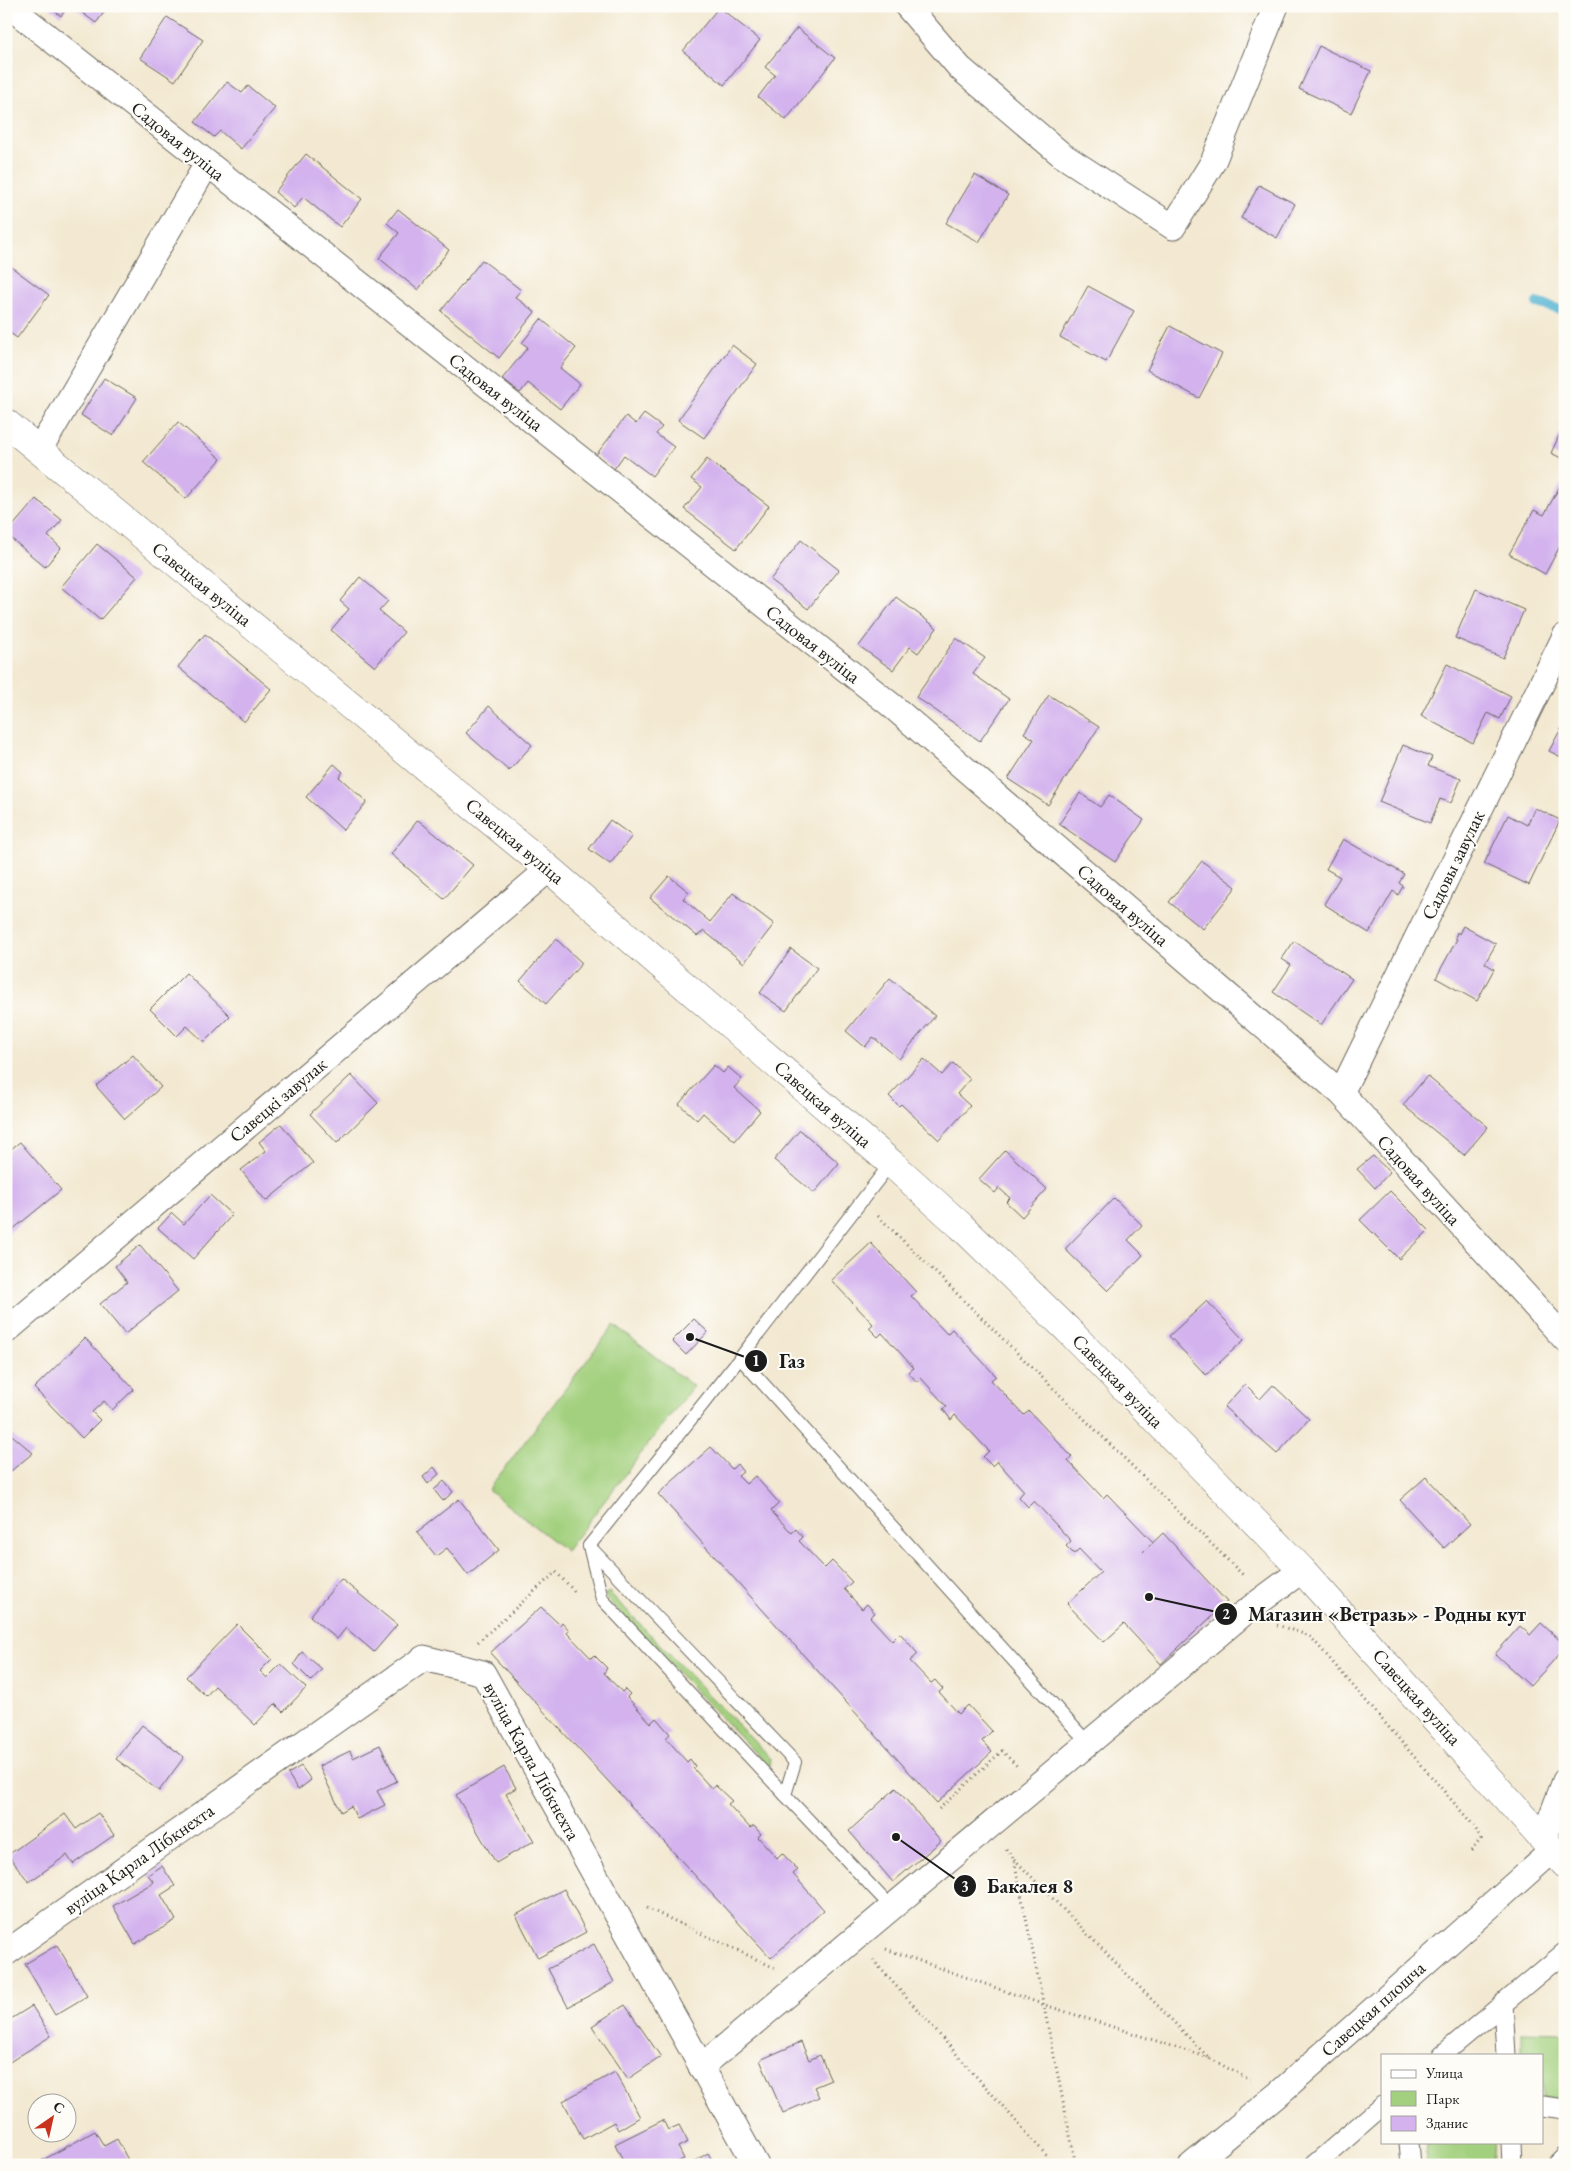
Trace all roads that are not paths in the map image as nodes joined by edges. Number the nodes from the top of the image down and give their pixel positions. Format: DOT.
graph roads {
  1 [pos="10,6"];
  2 [pos="907,6"];
  3 [pos="1276,6"];
  4 [pos="207,164"];
  5 [pos="6,424"];
  6 [pos="38,450"];
  7 [pos="1565,636"];
  8 [pos="549,869"];
  9 [pos="1341,1094"];
  10 [pos="891,1163"];
  11 [pos="6,1331"];
  12 [pos="1565,1339"];
  13 [pos="740,1358"];
  14 [pos="589,1546"];
  15 [pos="1302,1570"];
  16 [pos="1088,1744"];
  17 [pos="1565,1781"];
  18 [pos="786,1795"];
  19 [pos="1553,1851"];
  20 [pos="891,1908"];
  21 [pos="1565,1952"];
  22 [pos="6,1953"];
  23 [pos="1503,2003"];
  24 [pos="1443,2054"];
  25 [pos="1506,2054"];
  26 [pos="701,2067"];
  27 [pos="1544,2106"];
  28 [pos="1381,2107"];
  29 [pos="1565,2109"];
  30 [pos="1409,2144"];
  31 [pos="1511,2144"];
  32 [pos="1565,2156"];
  33 [pos="756,2165"];
  34 [pos="1192,2165"];
  35 [pos="1314,2165"];
  36 [pos="1410,2165"];
  37 [pos="1512,2165"];
  38 [pos="1556,2165"];
  1 -- 4 [label="street, Садовая вуліца"];
  2 -- 3 [label="street"];
  4 -- 6 [label="street"];
  4 -- 9 [label="street, Садовая вуліца"];
  5 -- 6 [label="street, Савецкая вуліца"];
  6 -- 8 [label="street, Савецкая вуліца"];
  7 -- 9 [label="street, Садовы завулак"];
  8 -- 10 [label="street, Савецкая вуліца"];
  8 -- 11 [label="street, Савецкі завулак"];
  9 -- 12 [label="street, Садовая вуліца"];
  10 -- 13 [label="lane"];
  10 -- 15 [label="street, Савецкая вуліца"];
  13 -- 14 [label="lane"];
  13 -- 16 [label="lane"];
  14 -- 18 [label="lane"];
  14 -- 18 [label="lane"];
  15 -- 16 [label="street"];
  15 -- 19 [label="street, Савецкая вуліца"];
  16 -- 20 [label="street"];
  17 -- 19 [label="street"];
  18 -- 20 [label="lane"];
  19 -- 34 [label="street, Савецкая плошча"];
  20 -- 26 [label="street"];
  21 -- 23 [label="street"];
  22 -- 26 [label="street, вуліца Карла Лібкнехта"];
  23 -- 24 [label="street"];
  23 -- 25 [label="street"];
  26 -- 33 [label="street, вуліца Карла Лібкнехта"];
  27 -- 29 [label="street"];
  28 -- 35 [label="street"];
  30 -- 36 [label="street"];
  31 -- 37 [label="street"];
  32 -- 38 [label="street"];
}
